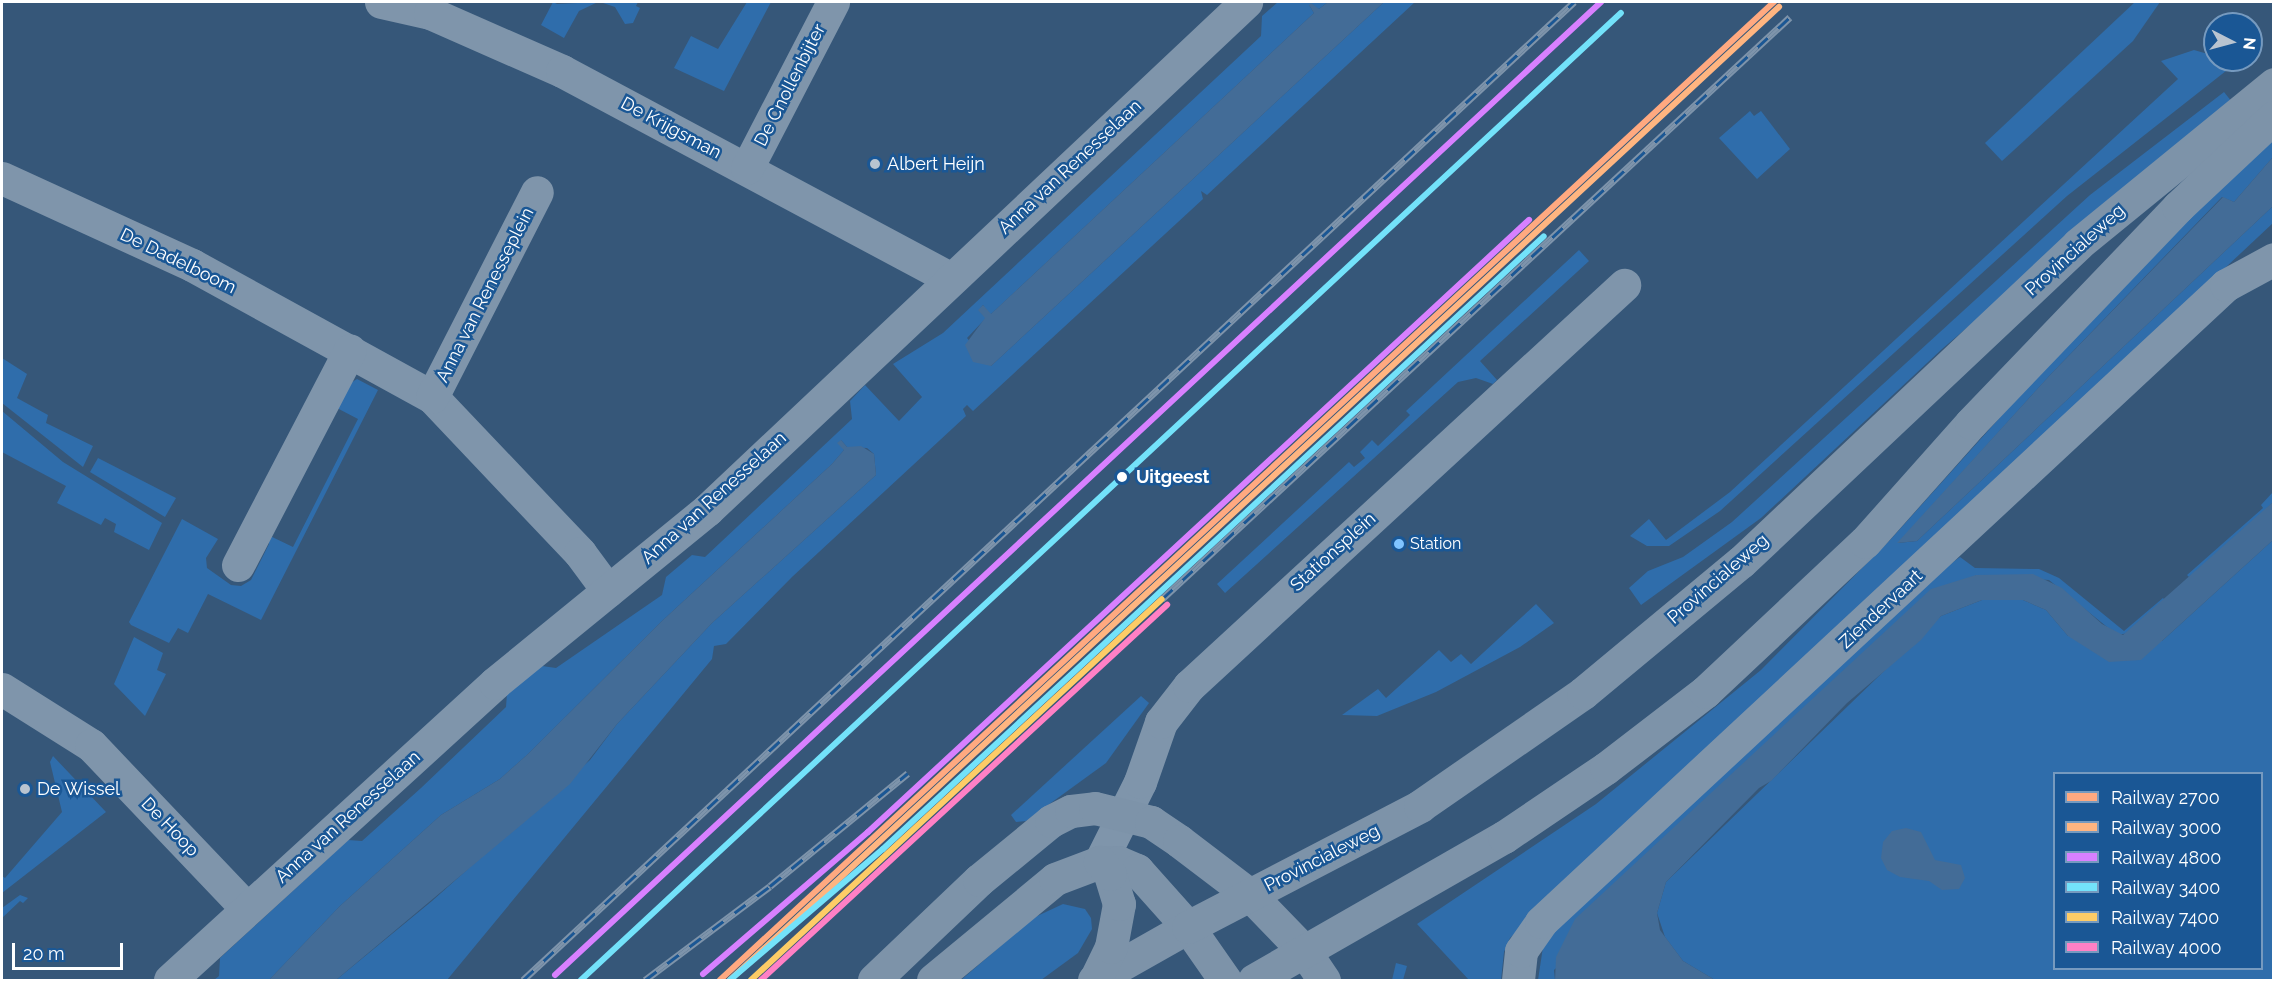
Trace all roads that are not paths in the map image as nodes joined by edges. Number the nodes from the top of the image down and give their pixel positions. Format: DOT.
graph roads {
  1 [pos="381,2"];
  2 [pos="833,2"];
  3 [pos="1246,2"];
  4 [pos="2274,84"];
  5 [pos="2274,117"];
  6 [pos="747,168"];
  7 [pos="2,178"];
  8 [pos="537,192"];
  9 [pos="2274,259"];
  10 [pos="951,279"];
  11 [pos="1624,285"];
  12 [pos="350,350"];
  13 [pos="432,398"];
  14 [pos="238,565"];
  15 [pos="608,591"];
  16 [pos="2,689"];
  17 [pos="1125,813"];
  18 [pos="1100,862"];
  19 [pos="1250,895"];
  20 [pos="247,909"];
  21 [pos="1188,927"];
  22 [pos="1305,952"];
  23 [pos="1095,980"];
  24 [pos="170,981"];
  25 [pos="874,981"];
  26 [pos="933,981"];
  27 [pos="1225,981"];
  28 [pos="1254,981"];
  29 [pos="1324,981"];
  30 [pos="1518,981"];
  1 -- 6 [label="street, De Krijgsman"];
  2 -- 6 [label="street, De Cnollenbijter"];
  3 -- 10 [label="street, Anna van Renesselaan"];
  4 -- 19 [label="main road, Provincialeweg"];
  5 -- 22 [label="main road"];
  6 -- 10 [label="street, De Krijgsman"];
  7 -- 12 [label="street, De Dadelboom"];
  8 -- 13 [label="street, Anna van Renesseplein"];
  9 -- 30 [label="street, Ziendervaart"];
  10 -- 15 [label="street, Anna van Renesselaan"];
  11 -- 17 [label="street, Stationsplein"];
  12 -- 13 [label="street, De Dadelboom"];
  12 -- 14 [label="street"];
  13 -- 15 [label="street, De Dadelboom"];
  15 -- 20 [label="street, Anna van Renesselaan"];
  16 -- 20 [label="street, De Hoop"];
  17 -- 18 [label="street, Stationsplein"];
  17 -- 19 [label="main road"];
  17 -- 25 [label="main road"];
  18 -- 21 [label="main road"];
  18 -- 23 [label="main road"];
  18 -- 26 [label="main road"];
  19 -- 21 [label="main road, Provincialeweg"];
  19 -- 22 [label="main road"];
  20 -- 24 [label="street, Anna van Renesselaan"];
  21 -- 23 [label="main road, Provincialeweg"];
  21 -- 27 [label="main road"];
  22 -- 28 [label="main road"];
  22 -- 29 [label="main road"];
}
